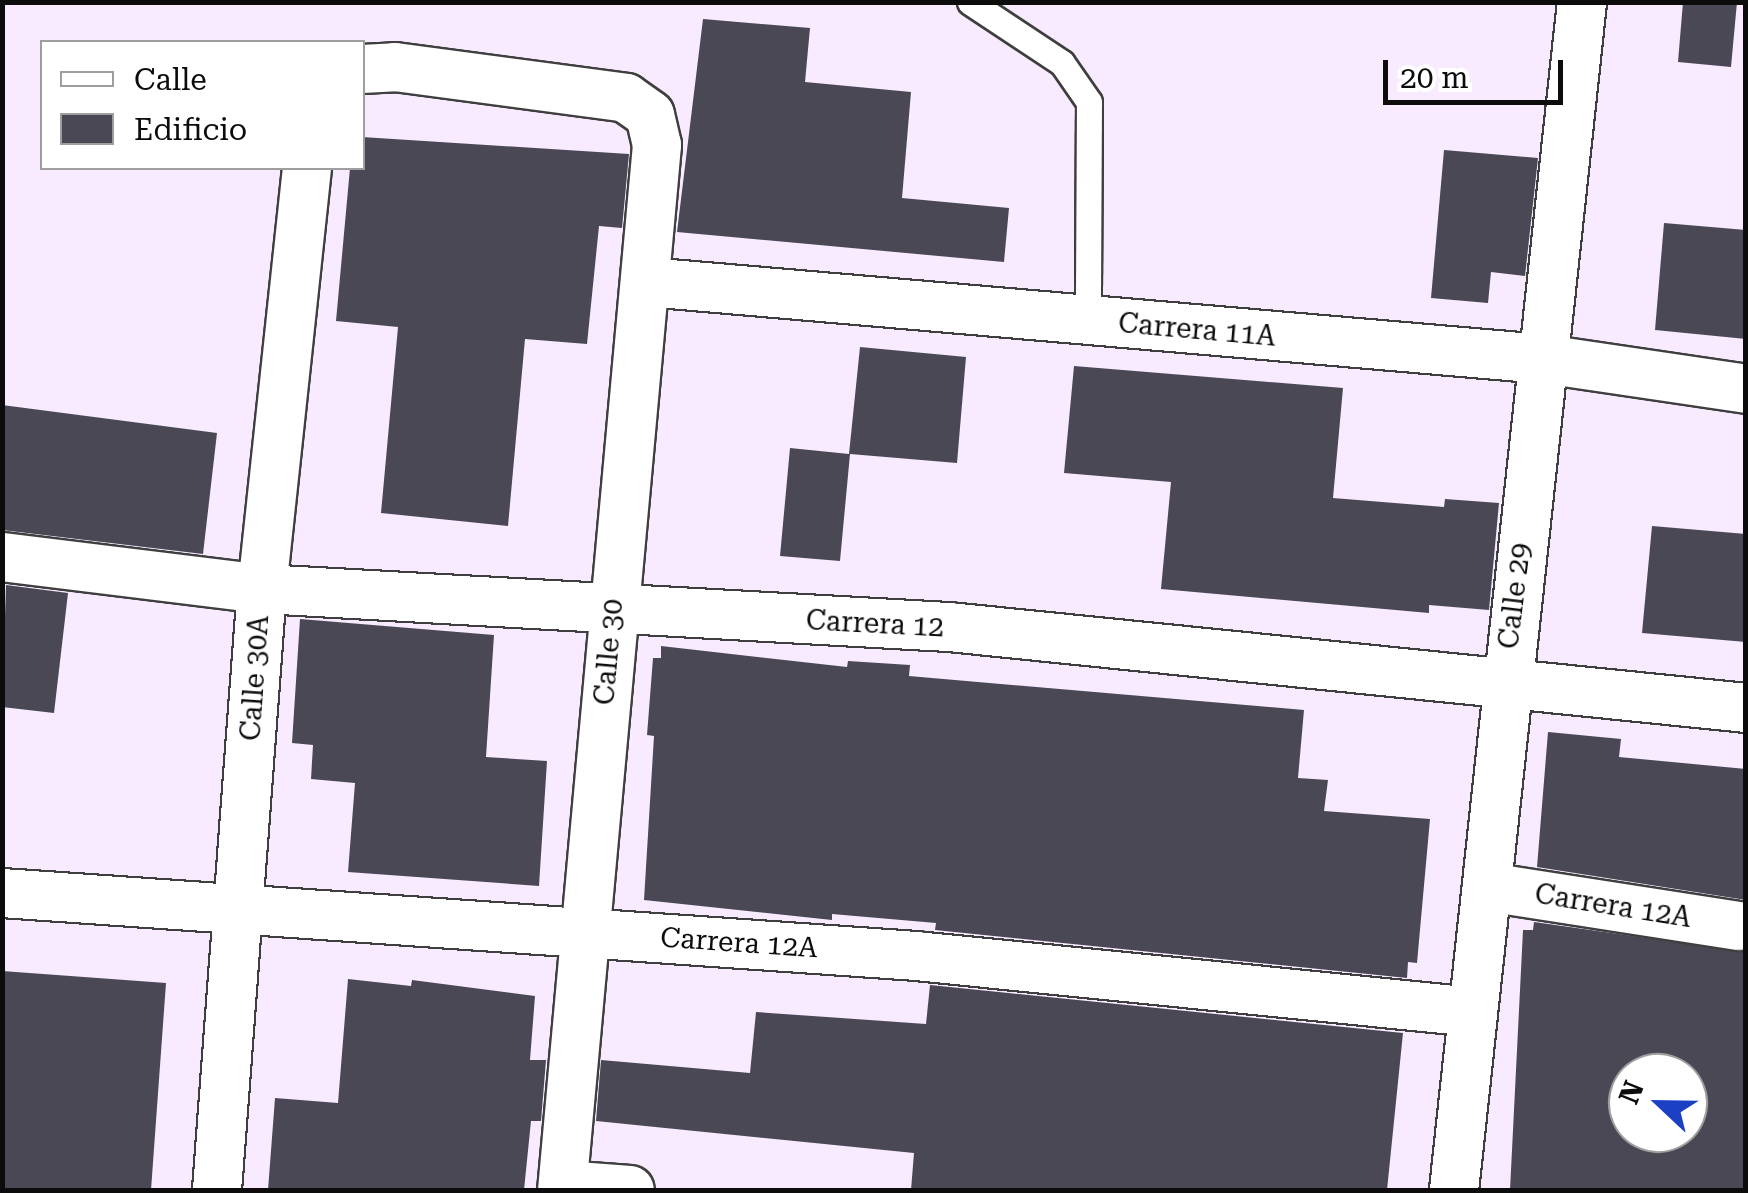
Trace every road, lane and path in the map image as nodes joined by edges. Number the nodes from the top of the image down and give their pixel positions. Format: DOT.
graph roads {
  1 [pos="970,2"];
  2 [pos="1582,2"];
  3 [pos="365,69"];
  4 [pos="307,170"];
  5 [pos="646,282"];
  6 [pos="1088,320"];
  7 [pos="1544,359"];
  8 [pos="1746,389"];
  9 [pos="2,557"];
  10 [pos="262,589"];
  11 [pos="612,611"];
  12 [pos="1504,681"];
  13 [pos="1746,708"];
  14 [pos="1486,887"];
  15 [pos="2,893"];
  16 [pos="238,907"];
  17 [pos="1739,926"];
  18 [pos="586,932"];
  19 [pos="1473,1012"];
  20 [pos="562,1188"];
  21 [pos="216,1190"];
  22 [pos="630,1190"];
  23 [pos="1454,1190"];
  1 -- 6 [label="lane"];
  2 -- 7 [label="street, Calle 29"];
  3 -- 5 [label="street, Calle 30"];
  4 -- 10 [label="street, Calle 30A"];
  5 -- 6 [label="street, Carrera 11A"];
  5 -- 11 [label="street, Calle 30"];
  6 -- 7 [label="street, Carrera 11A"];
  7 -- 8 [label="street, Carrera 11A"];
  7 -- 12 [label="street, Calle 29"];
  9 -- 10 [label="street, Carrera 12"];
  10 -- 11 [label="street, Carrera 12"];
  10 -- 16 [label="street, Calle 30A"];
  11 -- 12 [label="street, Carrera 12"];
  11 -- 18 [label="street, Calle 30"];
  12 -- 13 [label="street, Carrera 12"];
  12 -- 14 [label="street, Calle 29"];
  14 -- 17 [label="street, Carrera 12A"];
  14 -- 19 [label="street, Calle 29"];
  15 -- 16 [label="street, Carrera 12A"];
  16 -- 18 [label="street, Carrera 12A"];
  16 -- 21 [label="street, Calle 30A"];
  18 -- 19 [label="street, Carrera 12A"];
  18 -- 20 [label="street, Calle 30"];
  19 -- 23 [label="street, Calle 29"];
  20 -- 22 [label="street"];
}
